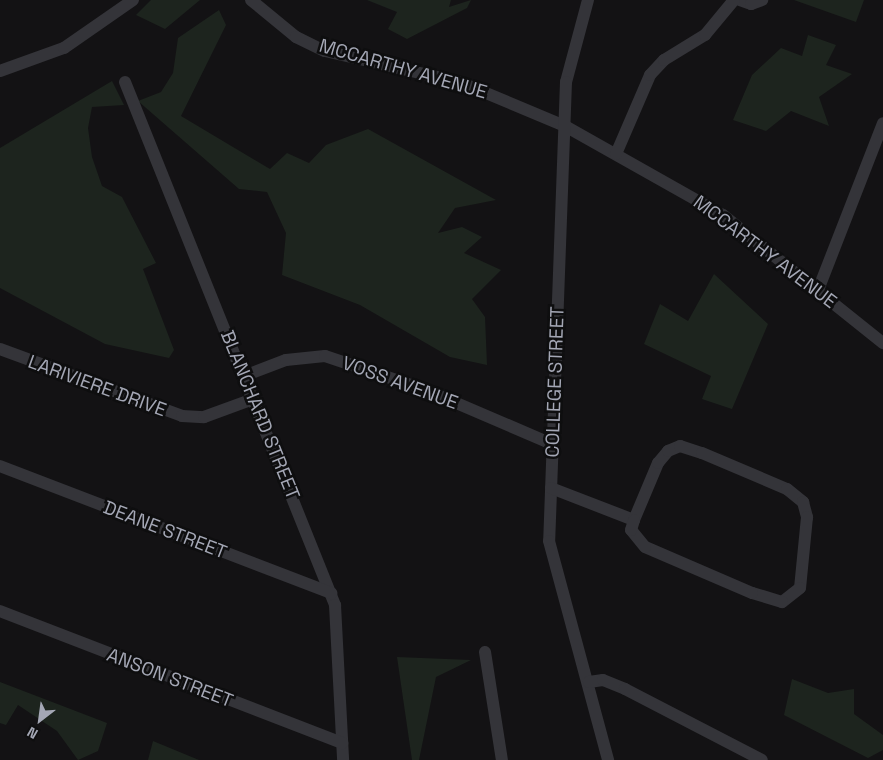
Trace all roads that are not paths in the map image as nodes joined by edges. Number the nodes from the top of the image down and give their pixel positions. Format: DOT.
graph roads {
  1 [pos="133,0"];
  2 [pos="251,0"];
  3 [pos="588,0"];
  4 [pos="734,0"];
  5 [pos="740,0"];
  6 [pos="762,0"];
  7 [pos="0,71"];
  8 [pos="125,82"];
  9 [pos="883,124"];
  10 [pos="565,126"];
  11 [pos="616,154"];
  12 [pos="818,290"];
  13 [pos="883,343"];
  14 [pos="0,349"];
  15 [pos="244,376"];
  16 [pos="253,399"];
  17 [pos="552,444"];
  18 [pos="0,466"];
  19 [pos="551,488"];
  20 [pos="634,520"];
  21 [pos="331,593"];
  22 [pos="0,611"];
  23 [pos="485,652"];
  24 [pos="589,682"];
  25 [pos="342,743"];
  26 [pos="343,760"];
  27 [pos="502,760"];
  28 [pos="608,760"];
  29 [pos="762,760"];
  1 -- 7 [label="street"];
  2 -- 10 [label="street, MCCARTHY AVENUE"];
  3 -- 10 [label="street, COLLEGE STREET"];
  4 -- 11 [label="street"];
  5 -- 6 [label="street"];
  8 -- 15 [label="street, BLANCHARD STREET"];
  9 -- 12 [label="street"];
  10 -- 11 [label="street, MCCARTHY AVENUE"];
  10 -- 17 [label="street, COLLEGE STREET"];
  11 -- 12 [label="street, MCCARTHY AVENUE"];
  12 -- 13 [label="street, MCCARTHY AVENUE"];
  14 -- 16 [label="street, LARIVIERE DRIVE"];
  15 -- 16 [label="street, BLANCHARD STREET"];
  15 -- 17 [label="street, VOSS AVENUE"];
  16 -- 21 [label="street, BLANCHARD STREET"];
  17 -- 19 [label="street, COLLEGE STREET"];
  18 -- 21 [label="street, DEANE STREET"];
  19 -- 20 [label="street"];
  19 -- 24 [label="street, COLLEGE STREET"];
  20 -- 20 [label="street"];
  21 -- 25 [label="street, BLANCHARD STREET"];
  22 -- 25 [label="street, ANSON STREET"];
  23 -- 27 [label="street"];
  24 -- 28 [label="street, COLLEGE STREET"];
  24 -- 29 [label="street"];
  25 -- 26 [label="street, BLANCHARD STREET"];
}
